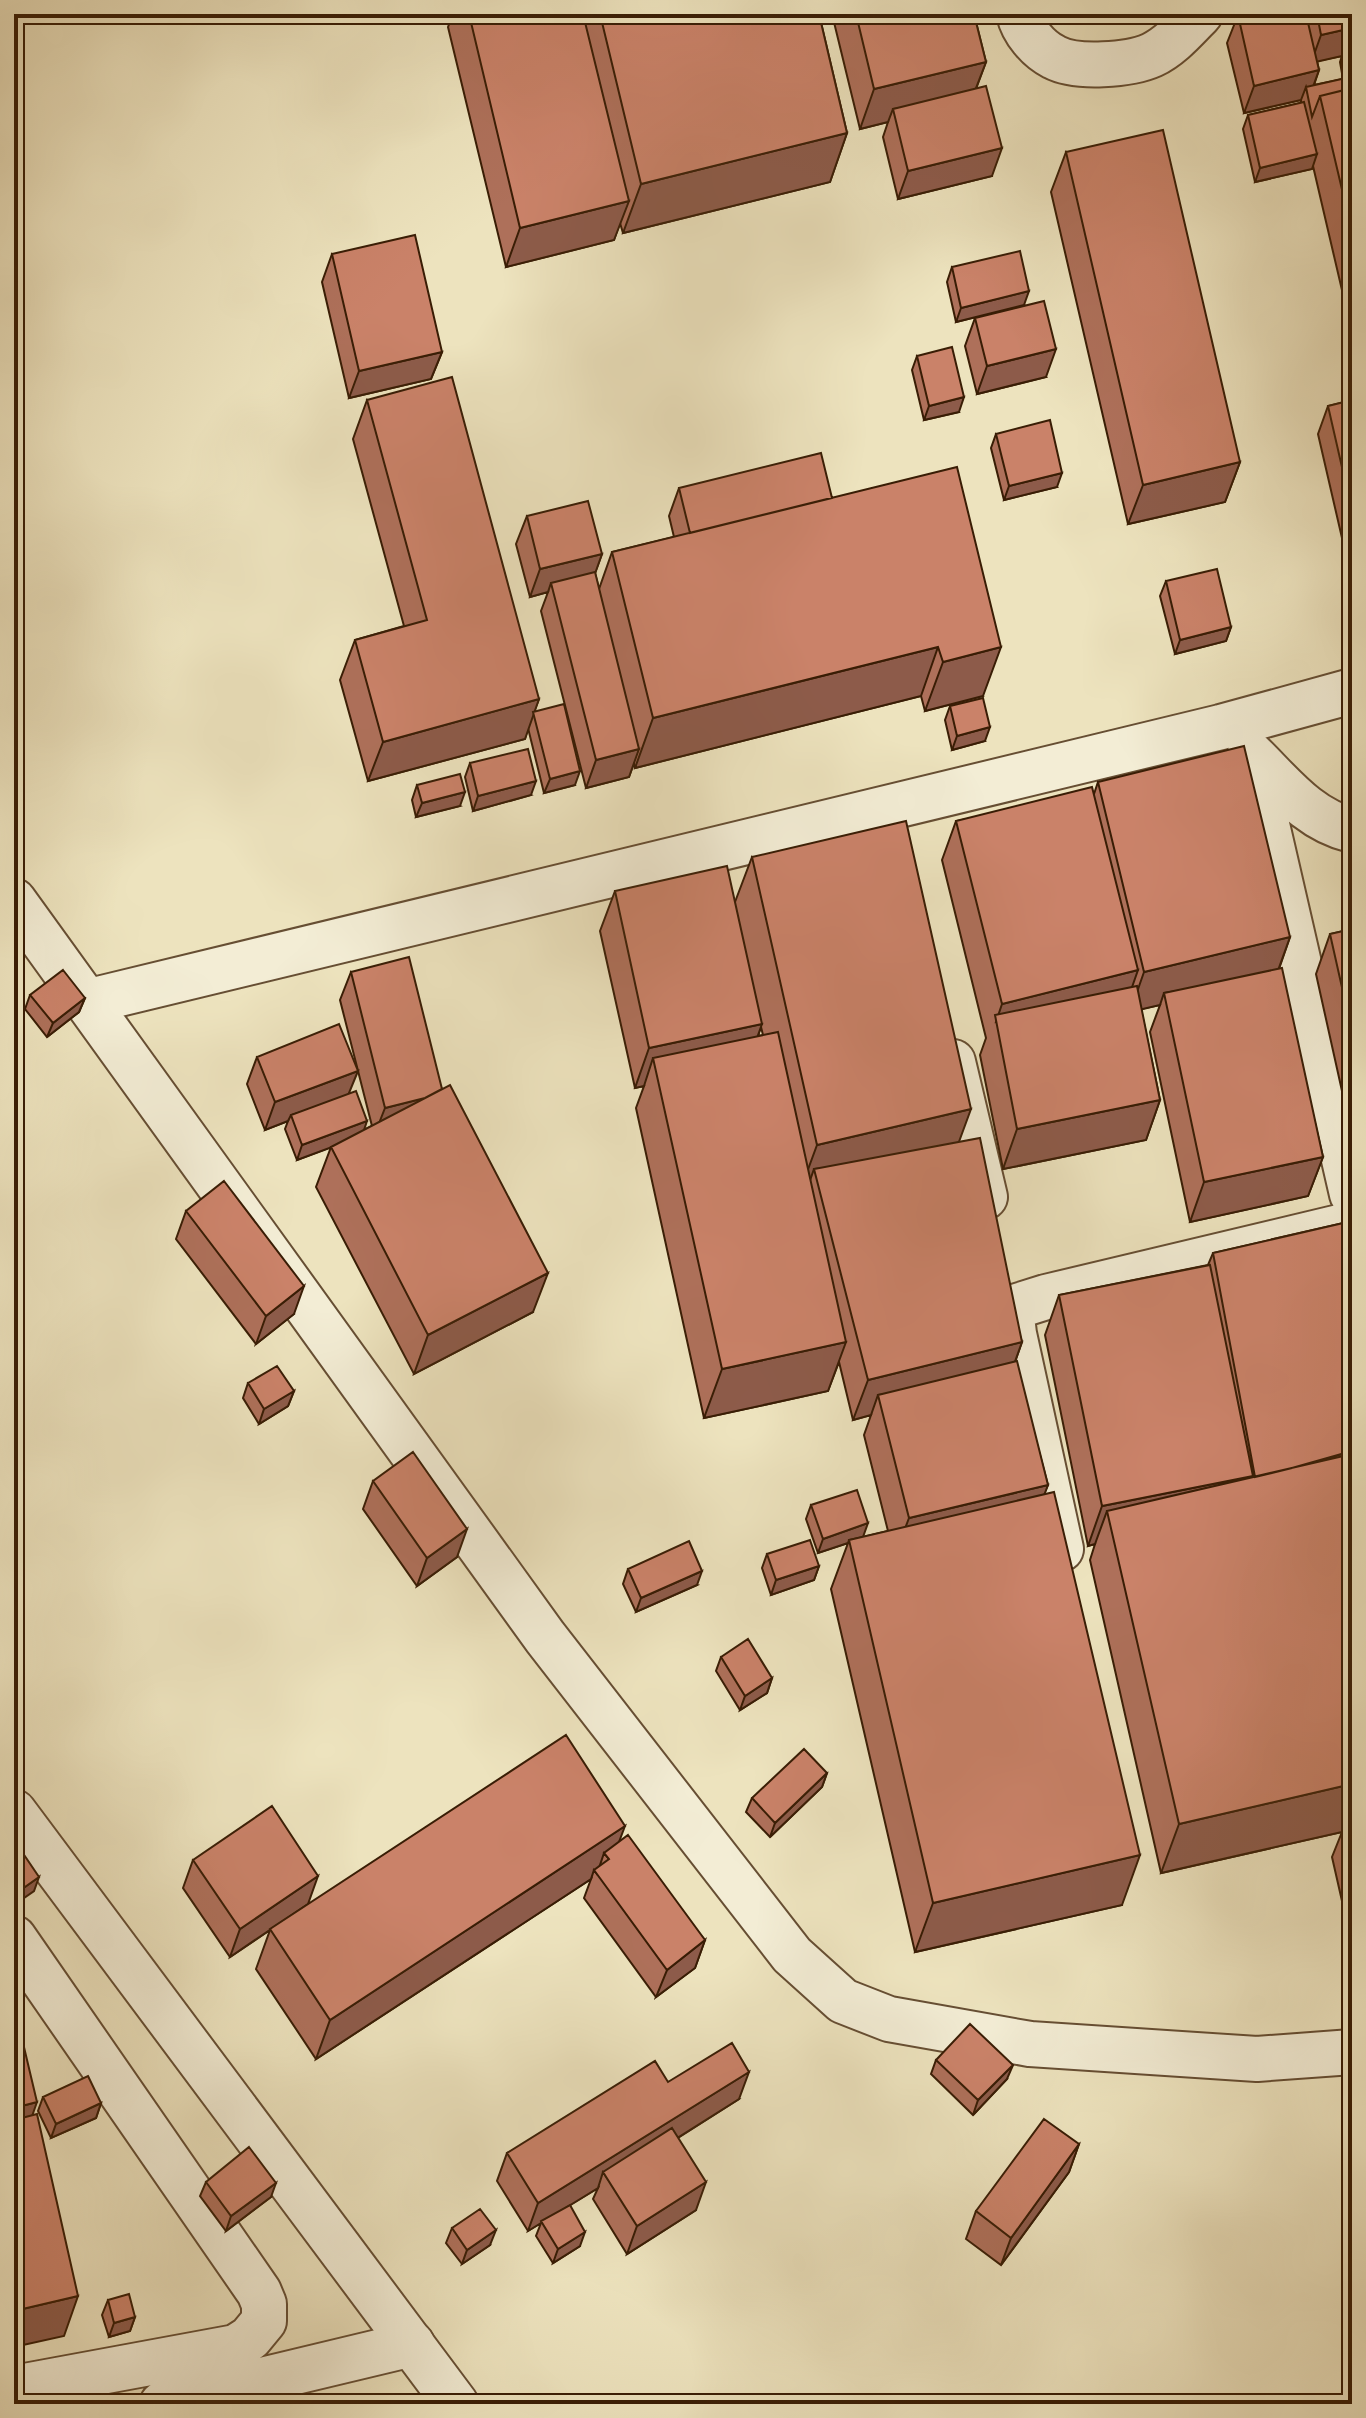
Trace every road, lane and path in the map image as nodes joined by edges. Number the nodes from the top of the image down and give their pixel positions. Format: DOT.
graph roads {
  1 [pos="1019,14"];
  2 [pos="1200,14"];
  3 [pos="1352,691"];
  4 [pos="1236,741"];
  5 [pos="892,806"];
  6 [pos="1352,830"];
  7 [pos="903,852"];
  8 [pos="14,901"];
  9 [pos="86,1002"];
  10 [pos="943,1019"];
  11 [pos="1352,1194"];
  12 [pos="1352,1224"];
  13 [pos="1011,1308"];
  14 [pos="1070,1588"];
  15 [pos="14,1812"];
  16 [pos="14,1938"];
  17 [pos="1352,2052"];
  18 [pos="412,2344"];
  19 [pos="14,2388"];
  20 [pos="162,2404"];
  21 [pos="456,2404"];
  1 -- 2 [label="street"];
  3 -- 4 [label="street"];
  4 -- 5 [label="street"];
  4 -- 6 [label="street"];
  4 -- 11 [label="street"];
  5 -- 7 [label="street"];
  5 -- 9 [label="street"];
  8 -- 9 [label="street"];
  9 -- 17 [label="street"];
  10 -- 13 [label="street"];
  12 -- 13 [label="street"];
  13 -- 14 [label="street"];
  15 -- 18 [label="street"];
  16 -- 19 [label="street"];
  18 -- 20 [label="street"];
  18 -- 21 [label="street"];
}
